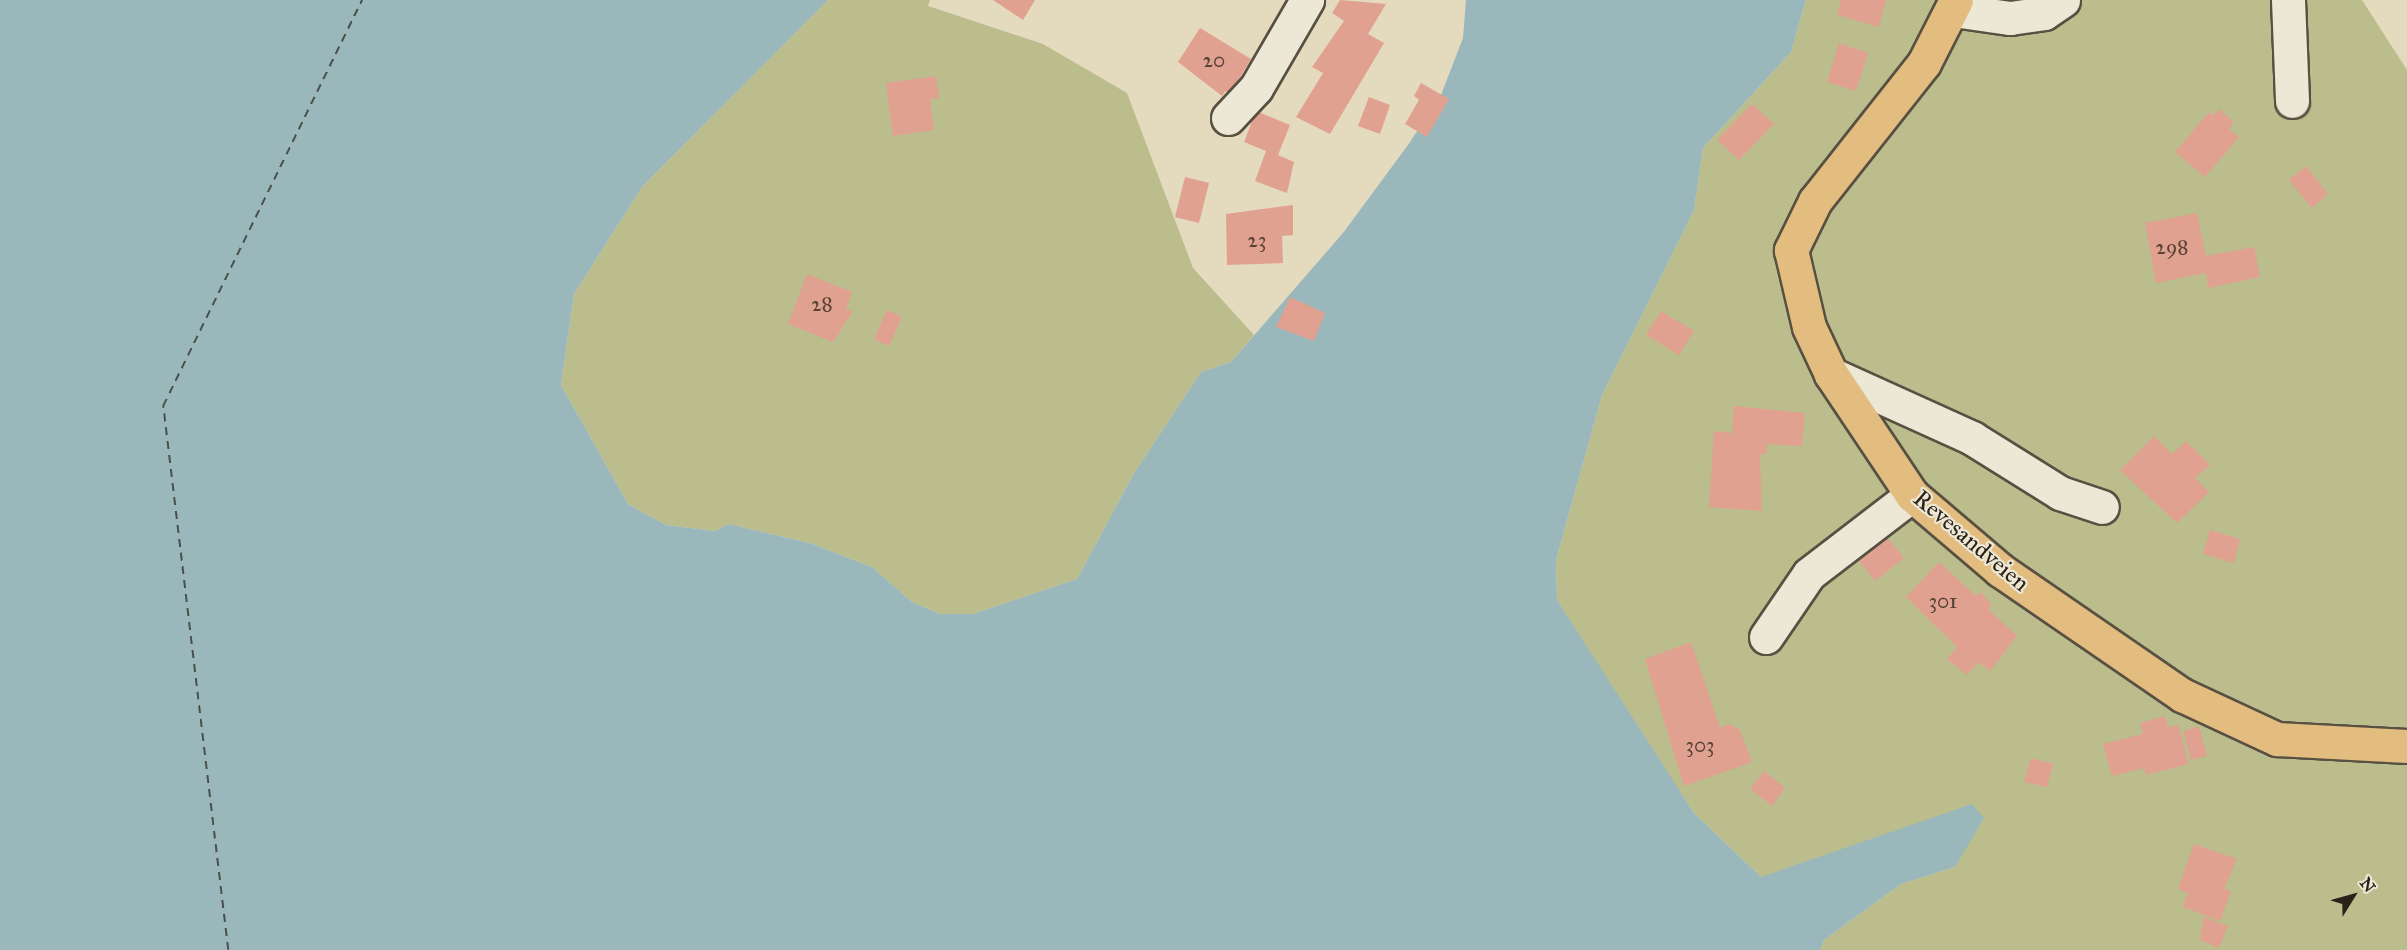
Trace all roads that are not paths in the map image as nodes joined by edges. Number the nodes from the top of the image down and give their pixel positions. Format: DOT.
graph roads {
  1 [pos="1307,0"];
  2 [pos="2063,0"];
  3 [pos="2288,0"];
  4 [pos="1954,5"];
  5 [pos="2292,100"];
  6 [pos="1228,118"];
  7 [pos="1831,374"];
  8 [pos="1912,495"];
  9 [pos="2102,507"];
  10 [pos="1766,636"];
  11 [pos="2407,746"];
  1 -- 6 [label="street"];
  2 -- 4 [label="street, Revesandveien"];
  3 -- 5 [label="street"];
  4 -- 7 [label="main road, Revesandveien"];
  7 -- 8 [label="main road, Revesandveien"];
  7 -- 9 [label="street"];
  8 -- 10 [label="street"];
  8 -- 11 [label="main road, Revesandveien"];
}
